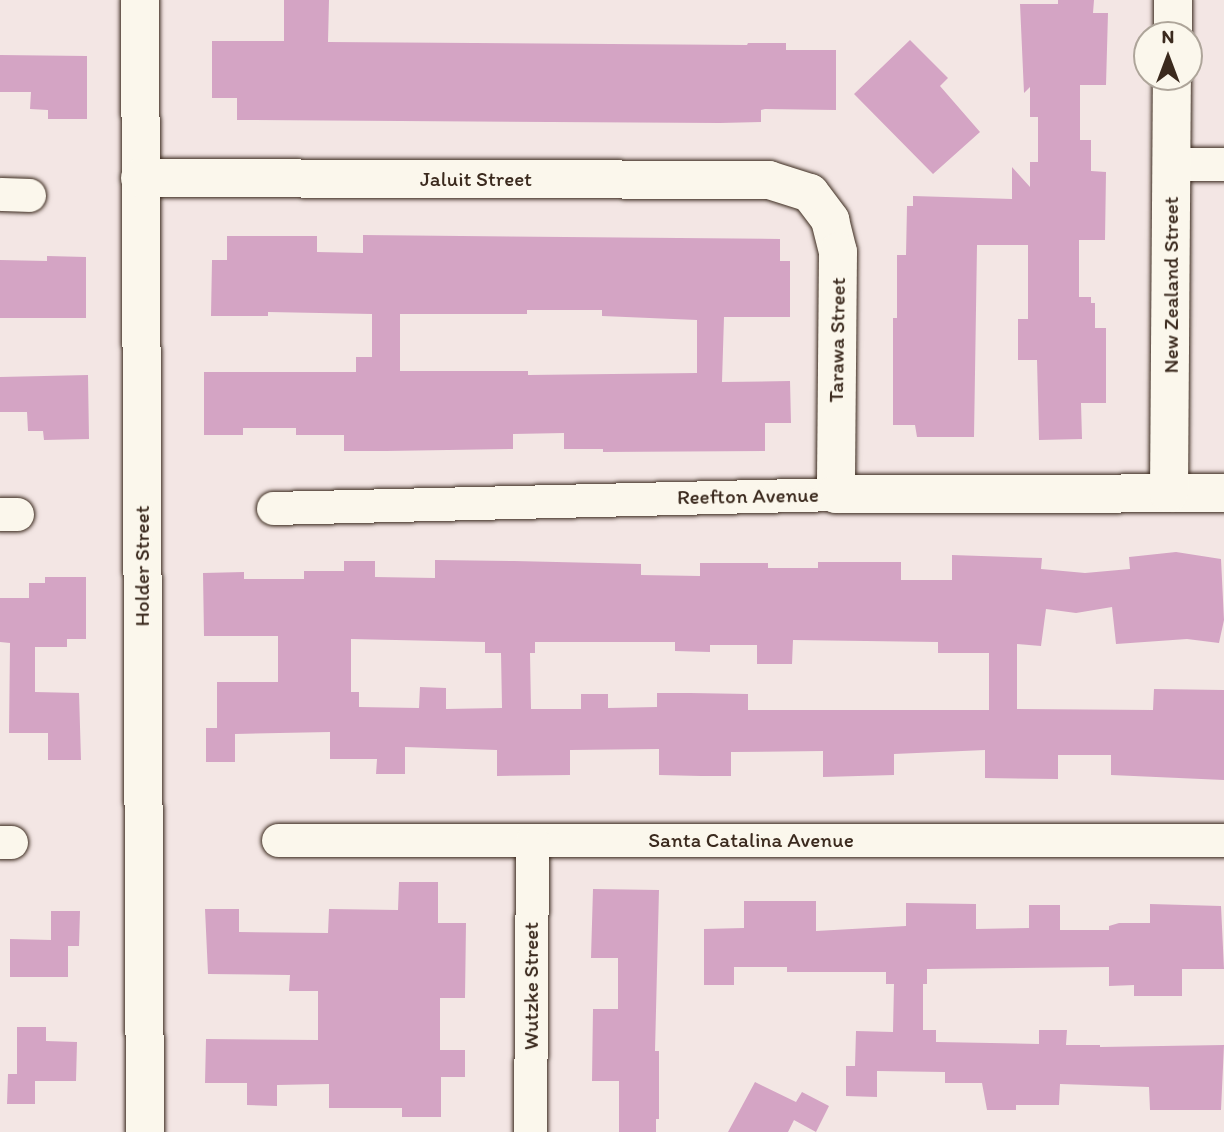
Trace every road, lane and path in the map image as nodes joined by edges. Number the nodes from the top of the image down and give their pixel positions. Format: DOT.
graph roads {
  1 [pos="140,0"];
  2 [pos="1173,0"];
  3 [pos="1173,21"];
  4 [pos="1172,91"];
  5 [pos="1172,164"];
  6 [pos="1224,164"];
  7 [pos="140,178"];
  8 [pos="810,193"];
  9 [pos="1169,493"];
  10 [pos="1224,493"];
  11 [pos="836,494"];
  12 [pos="273,508"];
  13 [pos="278,840"];
  14 [pos="532,840"];
  15 [pos="1224,840"];
  16 [pos="145,1132"];
  17 [pos="530,1132"];
  1 -- 7 [label="street, Holder Street"];
  2 -- 3 [label="street"];
  4 -- 5 [label="street, New Zealand Street"];
  5 -- 6 [label="street"];
  5 -- 9 [label="street, New Zealand Street"];
  7 -- 8 [label="street, Jaluit Street"];
  7 -- 16 [label="street, Holder Street"];
  8 -- 11 [label="street, Tarawa Street"];
  9 -- 10 [label="street, Reefton Avenue"];
  9 -- 11 [label="street, Reefton Avenue"];
  11 -- 12 [label="street, Reefton Avenue"];
  13 -- 14 [label="street, Santa Catalina Avenue"];
  14 -- 15 [label="street, Santa Catalina Avenue"];
  14 -- 17 [label="street, Wutzke Street"];
}
